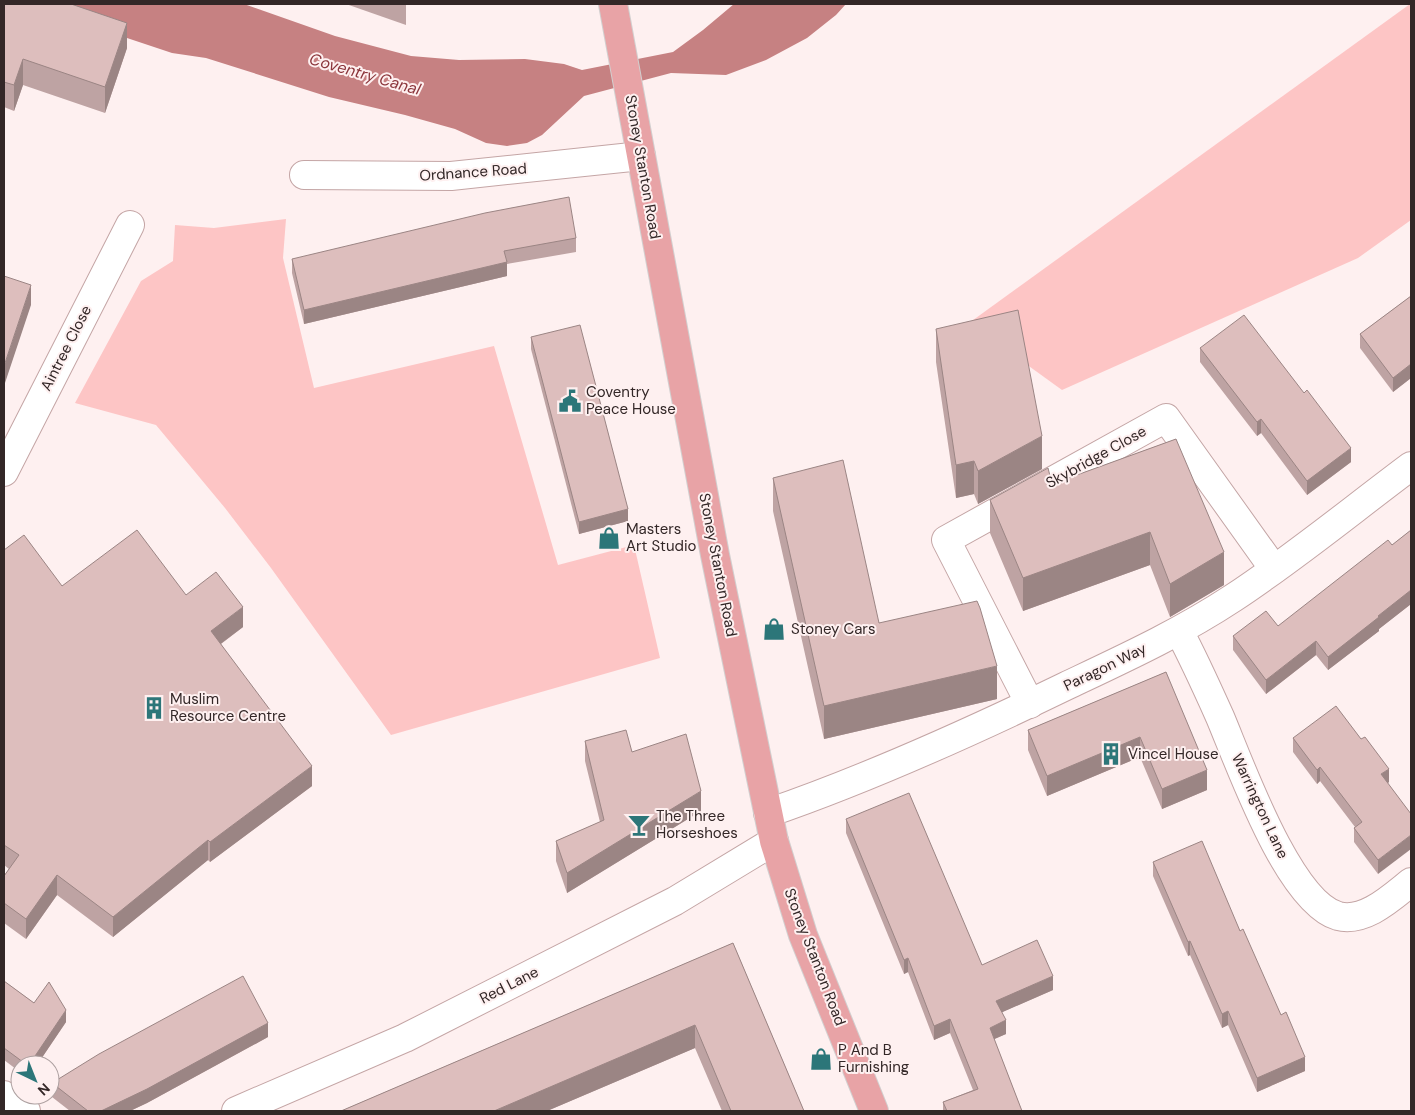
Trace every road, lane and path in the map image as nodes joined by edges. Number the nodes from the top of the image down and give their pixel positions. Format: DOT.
graph roads {
  1 [pos="617,12"];
  2 [pos="639,147"];
  3 [pos="304,175"];
  4 [pos="130,225"];
  5 [pos="1411,466"];
  6 [pos="4,472"];
  7 [pos="1274,569"];
  8 [pos="1179,631"];
  9 [pos="1030,704"];
  10 [pos="768,813"];
  11 [pos="774,841"];
  12 [pos="1411,882"];
  13 [pos="4,1095"];
  14 [pos="26,1111"];
  15 [pos="236,1111"];
  16 [pos="874,1111"];
  1 -- 2 [label="main road, Stoney Stanton Road"];
  2 -- 3 [label="street, Ordnance Road"];
  2 -- 10 [label="main road, Stoney Stanton Road"];
  4 -- 6 [label="street, Aintree Close"];
  5 -- 7 [label="street, Paragon Way"];
  7 -- 8 [label="street, Paragon Way"];
  7 -- 9 [label="street, Skybridge Close"];
  8 -- 9 [label="street, Paragon Way"];
  8 -- 12 [label="street, Warrington Lane"];
  9 -- 10 [label="street, Paragon Way"];
  10 -- 11 [label="main road, Stoney Stanton Road"];
  11 -- 15 [label="street, Red Lane"];
  11 -- 16 [label="main road, Stoney Stanton Road"];
  13 -- 14 [label="street"];
}
